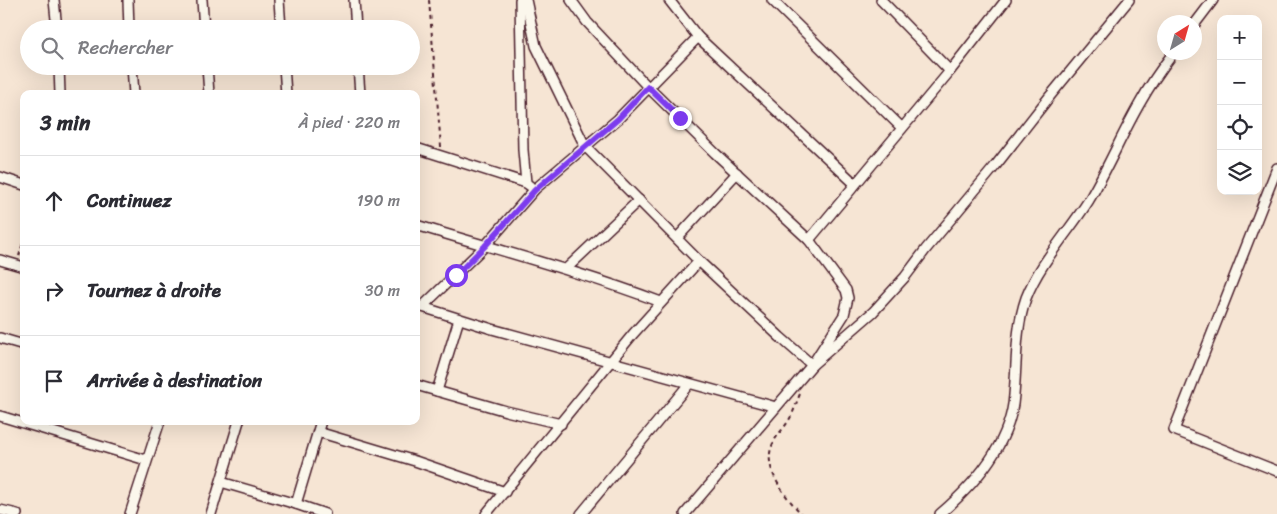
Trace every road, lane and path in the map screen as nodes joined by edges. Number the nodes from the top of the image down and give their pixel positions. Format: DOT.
graph roads {
  1 [pos="54,0"];
  2 [pos="128,0"];
  3 [pos="202,0"];
  4 [pos="279,0"];
  5 [pos="354,0"];
  6 [pos="429,0"];
  7 [pos="520,0"];
  8 [pos="526,0"];
  9 [pos="571,0"];
  10 [pos="669,0"];
  11 [pos="772,0"];
  12 [pos="880,0"];
  13 [pos="1006,0"];
  14 [pos="1129,0"];
  15 [pos="1213,0"];
  16 [pos="1202,15"];
  17 [pos="56,20"];
  18 [pos="129,20"];
  19 [pos="203,20"];
  20 [pos="280,20"];
  21 [pos="355,20"];
  22 [pos="698,37"];
  23 [pos="1169,60"];
  24 [pos="950,71"];
  25 [pos="59,75"];
  26 [pos="133,75"];
  27 [pos="207,75"];
  28 [pos="285,75"];
  29 [pos="359,75"];
  30 [pos="648,87"];
  31 [pos="60,90"];
  32 [pos="134,90"];
  33 [pos="208,90"];
  34 [pos="286,90"];
  35 [pos="360,90"];
  36 [pos="902,128"];
  37 [pos="585,146"];
  38 [pos="420,149"];
  39 [pos="442,157"];
  40 [pos="1277,168"];
  41 [pos="737,172"];
  42 [pos="0,177"];
  43 [pos="526,183"];
  44 [pos="854,183"];
  45 [pos="20,184"];
  46 [pos="535,190"];
  47 [pos="639,200"];
  48 [pos="420,226"];
  49 [pos="677,238"];
  50 [pos="809,240"];
  51 [pos="485,246"];
  52 [pos="0,260"];
  53 [pos="699,261"];
  54 [pos="20,266"];
  55 [pos="566,269"];
  56 [pos="661,302"];
  57 [pos="420,305"];
  58 [pos="420,306"];
  59 [pos="459,319"];
  60 [pos="0,338"];
  61 [pos="20,344"];
  62 [pos="610,362"];
  63 [pos="812,365"];
  64 [pos="689,384"];
  65 [pos="420,386"];
  66 [pos="437,391"];
  67 [pos="801,392"];
  68 [pos="776,407"];
  69 [pos="0,416"];
  70 [pos="20,422"];
  71 [pos="560,424"];
  72 [pos="30,425"];
  73 [pos="159,425"];
  74 [pos="239,425"];
  75 [pos="320,425"];
  76 [pos="318,432"];
  77 [pos="146,460"];
  78 [pos="1277,471"];
  79 [pos="221,482"];
  80 [pos="505,492"];
  81 [pos="296,504"];
  82 [pos="0,510"];
  83 [pos="17,514"];
  84 [pos="130,514"];
  85 [pos="211,514"];
  86 [pos="325,514"];
  87 [pos="486,514"];
  88 [pos="581,514"];
  89 [pos="685,514"];
  90 [pos="802,514"];
  91 [pos="940,514"];
  1 -- 17 [label="street"];
  2 -- 18 [label="street"];
  3 -- 19 [label="street"];
  4 -- 20 [label="street"];
  5 -- 21 [label="street"];
  6 -- 39 [label="path"];
  7 -- 43 [label="street"];
  8 -- 37 [label="street"];
  9 -- 30 [label="street"];
  10 -- 22 [label="street"];
  11 -- 36 [label="street"];
  12 -- 24 [label="street"];
  13 -- 24 [label="street"];
  14 -- 63 [label="street"];
  15 -- 16 [label="street"];
  22 -- 30 [label="street"];
  22 -- 44 [label="street"];
  23 -- 91 [label="street"];
  24 -- 36 [label="street"];
  25 -- 31 [label="street"];
  26 -- 32 [label="street"];
  27 -- 33 [label="street"];
  28 -- 34 [label="street"];
  29 -- 35 [label="street"];
  30 -- 37 [label="street"];
  30 -- 41 [label="street"];
  36 -- 44 [label="street"];
  37 -- 46 [label="street"];
  37 -- 47 [label="street"];
  38 -- 39 [label="street"];
  39 -- 43 [label="street"];
  40 -- 78 [label="street"];
  41 -- 49 [label="street"];
  41 -- 50 [label="street"];
  42 -- 45 [label="street"];
  43 -- 46 [label="street"];
  44 -- 50 [label="street"];
  46 -- 51 [label="street"];
  47 -- 49 [label="street"];
  47 -- 55 [label="street"];
  48 -- 51 [label="street"];
  49 -- 53 [label="street"];
  50 -- 63 [label="street"];
  51 -- 55 [label="street"];
  51 -- 57 [label="street"];
  52 -- 54 [label="street"];
  53 -- 56 [label="street"];
  53 -- 63 [label="street"];
  55 -- 56 [label="street"];
  56 -- 62 [label="street"];
  58 -- 59 [label="street"];
  59 -- 62 [label="street"];
  59 -- 66 [label="street"];
  60 -- 61 [label="street"];
  62 -- 64 [label="street"];
  62 -- 71 [label="street"];
  63 -- 68 [label="street"];
  64 -- 68 [label="street"];
  64 -- 88 [label="street"];
  65 -- 66 [label="street"];
  66 -- 71 [label="street"];
  67 -- 90 [label="path"];
  68 -- 89 [label="street"];
  69 -- 70 [label="street"];
  71 -- 80 [label="street"];
  72 -- 77 [label="street"];
  73 -- 77 [label="street"];
  74 -- 79 [label="street"];
  75 -- 76 [label="street"];
  76 -- 80 [label="street"];
  76 -- 81 [label="street"];
  77 -- 84 [label="street"];
  79 -- 81 [label="street"];
  79 -- 85 [label="street"];
  80 -- 87 [label="street"];
  81 -- 86 [label="street"];
  82 -- 83 [label="street"];
}
